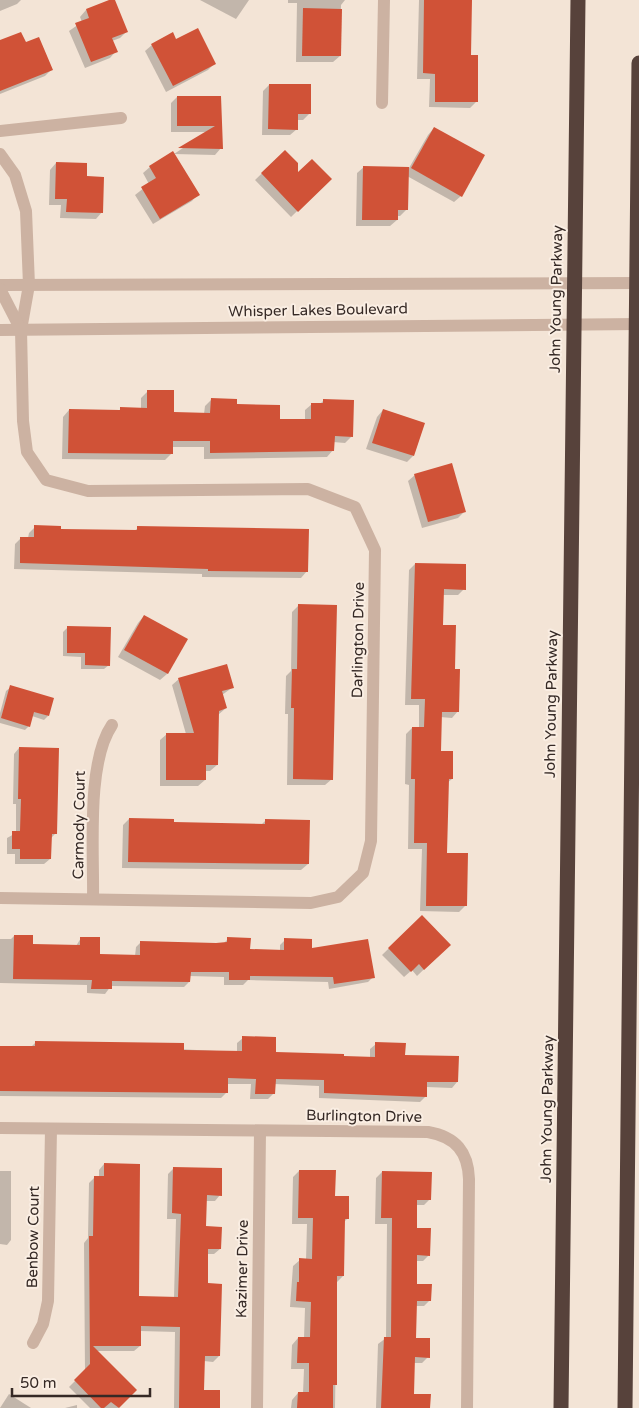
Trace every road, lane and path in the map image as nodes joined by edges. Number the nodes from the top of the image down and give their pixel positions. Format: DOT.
graph roads {
  1 [pos="384,0"];
  2 [pos="578,0"];
  3 [pos="639,63"];
  4 [pos="382,103"];
  5 [pos="121,118"];
  6 [pos="0,131"];
  7 [pos="0,154"];
  8 [pos="574,283"];
  9 [pos="638,283"];
  10 [pos="29,285"];
  11 [pos="0,287"];
  12 [pos="574,323"];
  13 [pos="638,324"];
  14 [pos="0,330"];
  15 [pos="21,330"];
  16 [pos="112,725"];
  17 [pos="0,898"];
  18 [pos="93,899"];
  19 [pos="0,1128"];
  20 [pos="51,1129"];
  21 [pos="260,1131"];
  22 [pos="33,1342"];
  23 [pos="257,1408"];
  24 [pos="467,1408"];
  25 [pos="561,1408"];
  26 [pos="625,1408"];
  1 -- 4 [label="street"];
  2 -- 8 [label="highway, John Young Parkway"];
  3 -- 9 [label="highway"];
  5 -- 6 [label="street"];
  7 -- 10 [label="street"];
  8 -- 9 [label="street, Whisper Lakes Boulevard"];
  8 -- 10 [label="street, Whisper Lakes Boulevard"];
  8 -- 12 [label="highway, John Young Parkway"];
  9 -- 13 [label="highway"];
  10 -- 11 [label="street, Whisper Lakes Boulevard"];
  10 -- 15 [label="street"];
  11 -- 15 [label="street"];
  12 -- 13 [label="street, Whisper Lakes Boulevard"];
  12 -- 15 [label="street, Whisper Lakes Boulevard"];
  12 -- 25 [label="highway, John Young Parkway"];
  13 -- 26 [label="highway"];
  14 -- 15 [label="street, Whisper Lakes Boulevard"];
  15 -- 18 [label="street, Darlington Drive"];
  16 -- 18 [label="street, Carmody Court"];
  17 -- 18 [label="street, Darlington Drive"];
  19 -- 20 [label="street, Burlington Drive"];
  20 -- 21 [label="street, Burlington Drive"];
  20 -- 22 [label="street, Benbow Court"];
  21 -- 23 [label="street, Kazimer Drive"];
  21 -- 24 [label="street, Burlington Drive"];
}
